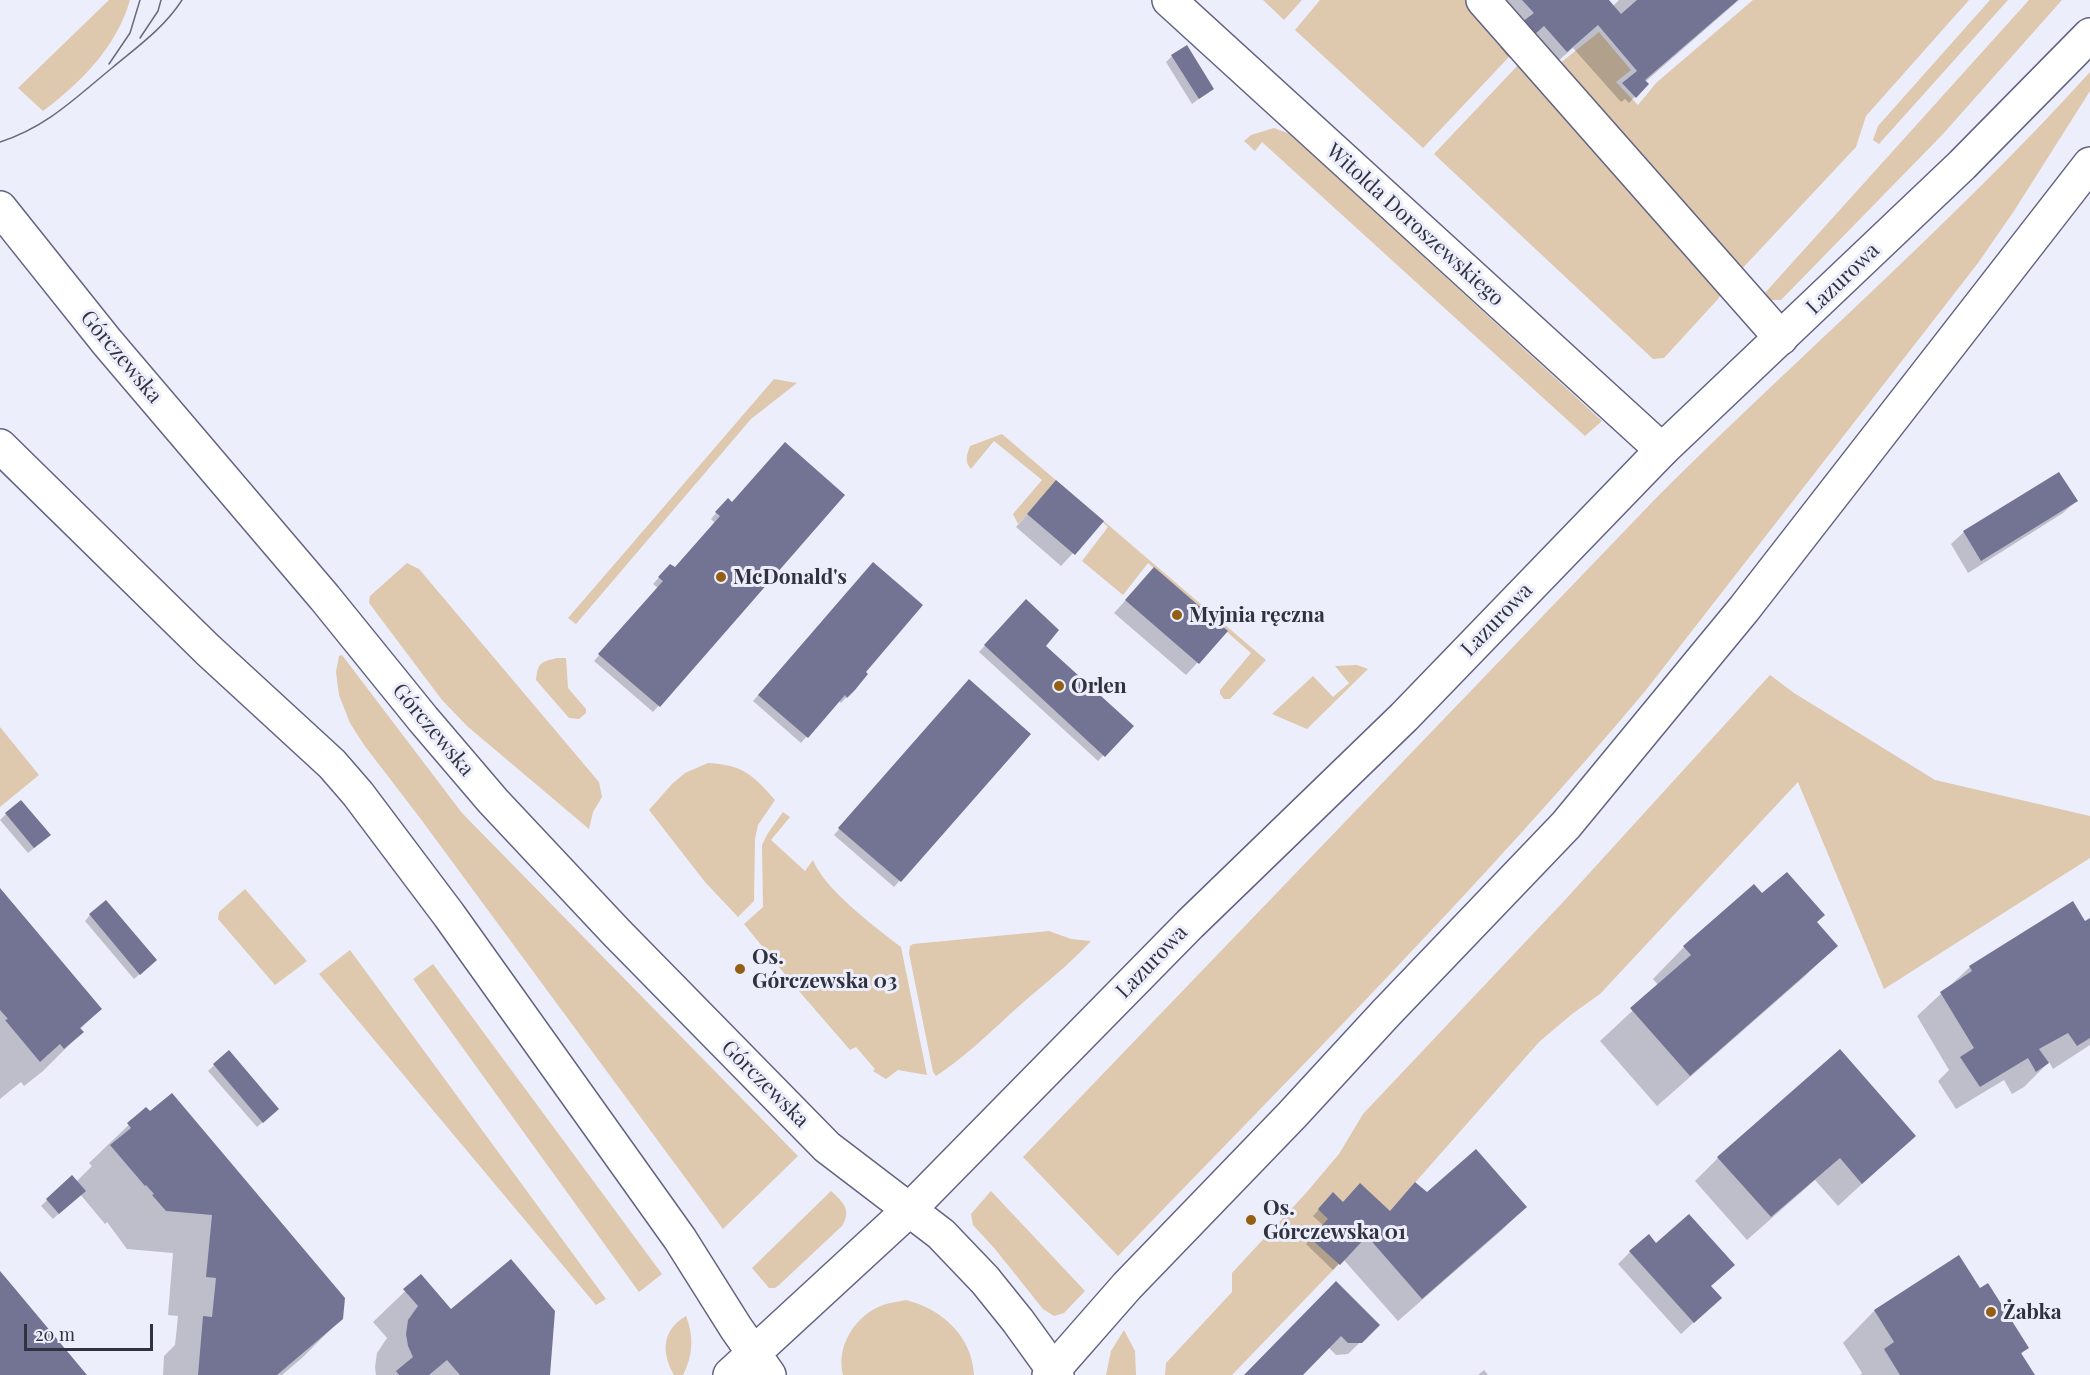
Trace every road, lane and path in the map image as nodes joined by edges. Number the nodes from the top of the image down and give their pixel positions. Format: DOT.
graph roads {
  1 [pos="1169,0"];
  2 [pos="1483,0"];
  3 [pos="2090,35"];
  4 [pos="2090,165"];
  5 [pos="0,208"];
  6 [pos="1781,338"];
  7 [pos="0,446"];
  8 [pos="1662,450"];
  9 [pos="909,1210"];
  10 [pos="761,1364"];
  11 [pos="1053,1373"];
  12 [pos="730,1375"];
  1 -- 8 [label="main road, Witolda Doroszewskiego"];
  2 -- 6 [label="main road"];
  3 -- 6 [label="main road, Lazurowa"];
  4 -- 11 [label="main road"];
  5 -- 9 [label="main road, Górczewska"];
  6 -- 8 [label="main road, Lazurowa"];
  7 -- 10 [label="main road"];
  8 -- 9 [label="main road, Lazurowa"];
  9 -- 10 [label="main road, Lazurowa"];
  9 -- 11 [label="main road, Górczewska"];
  10 -- 12 [label="main road"];
}
